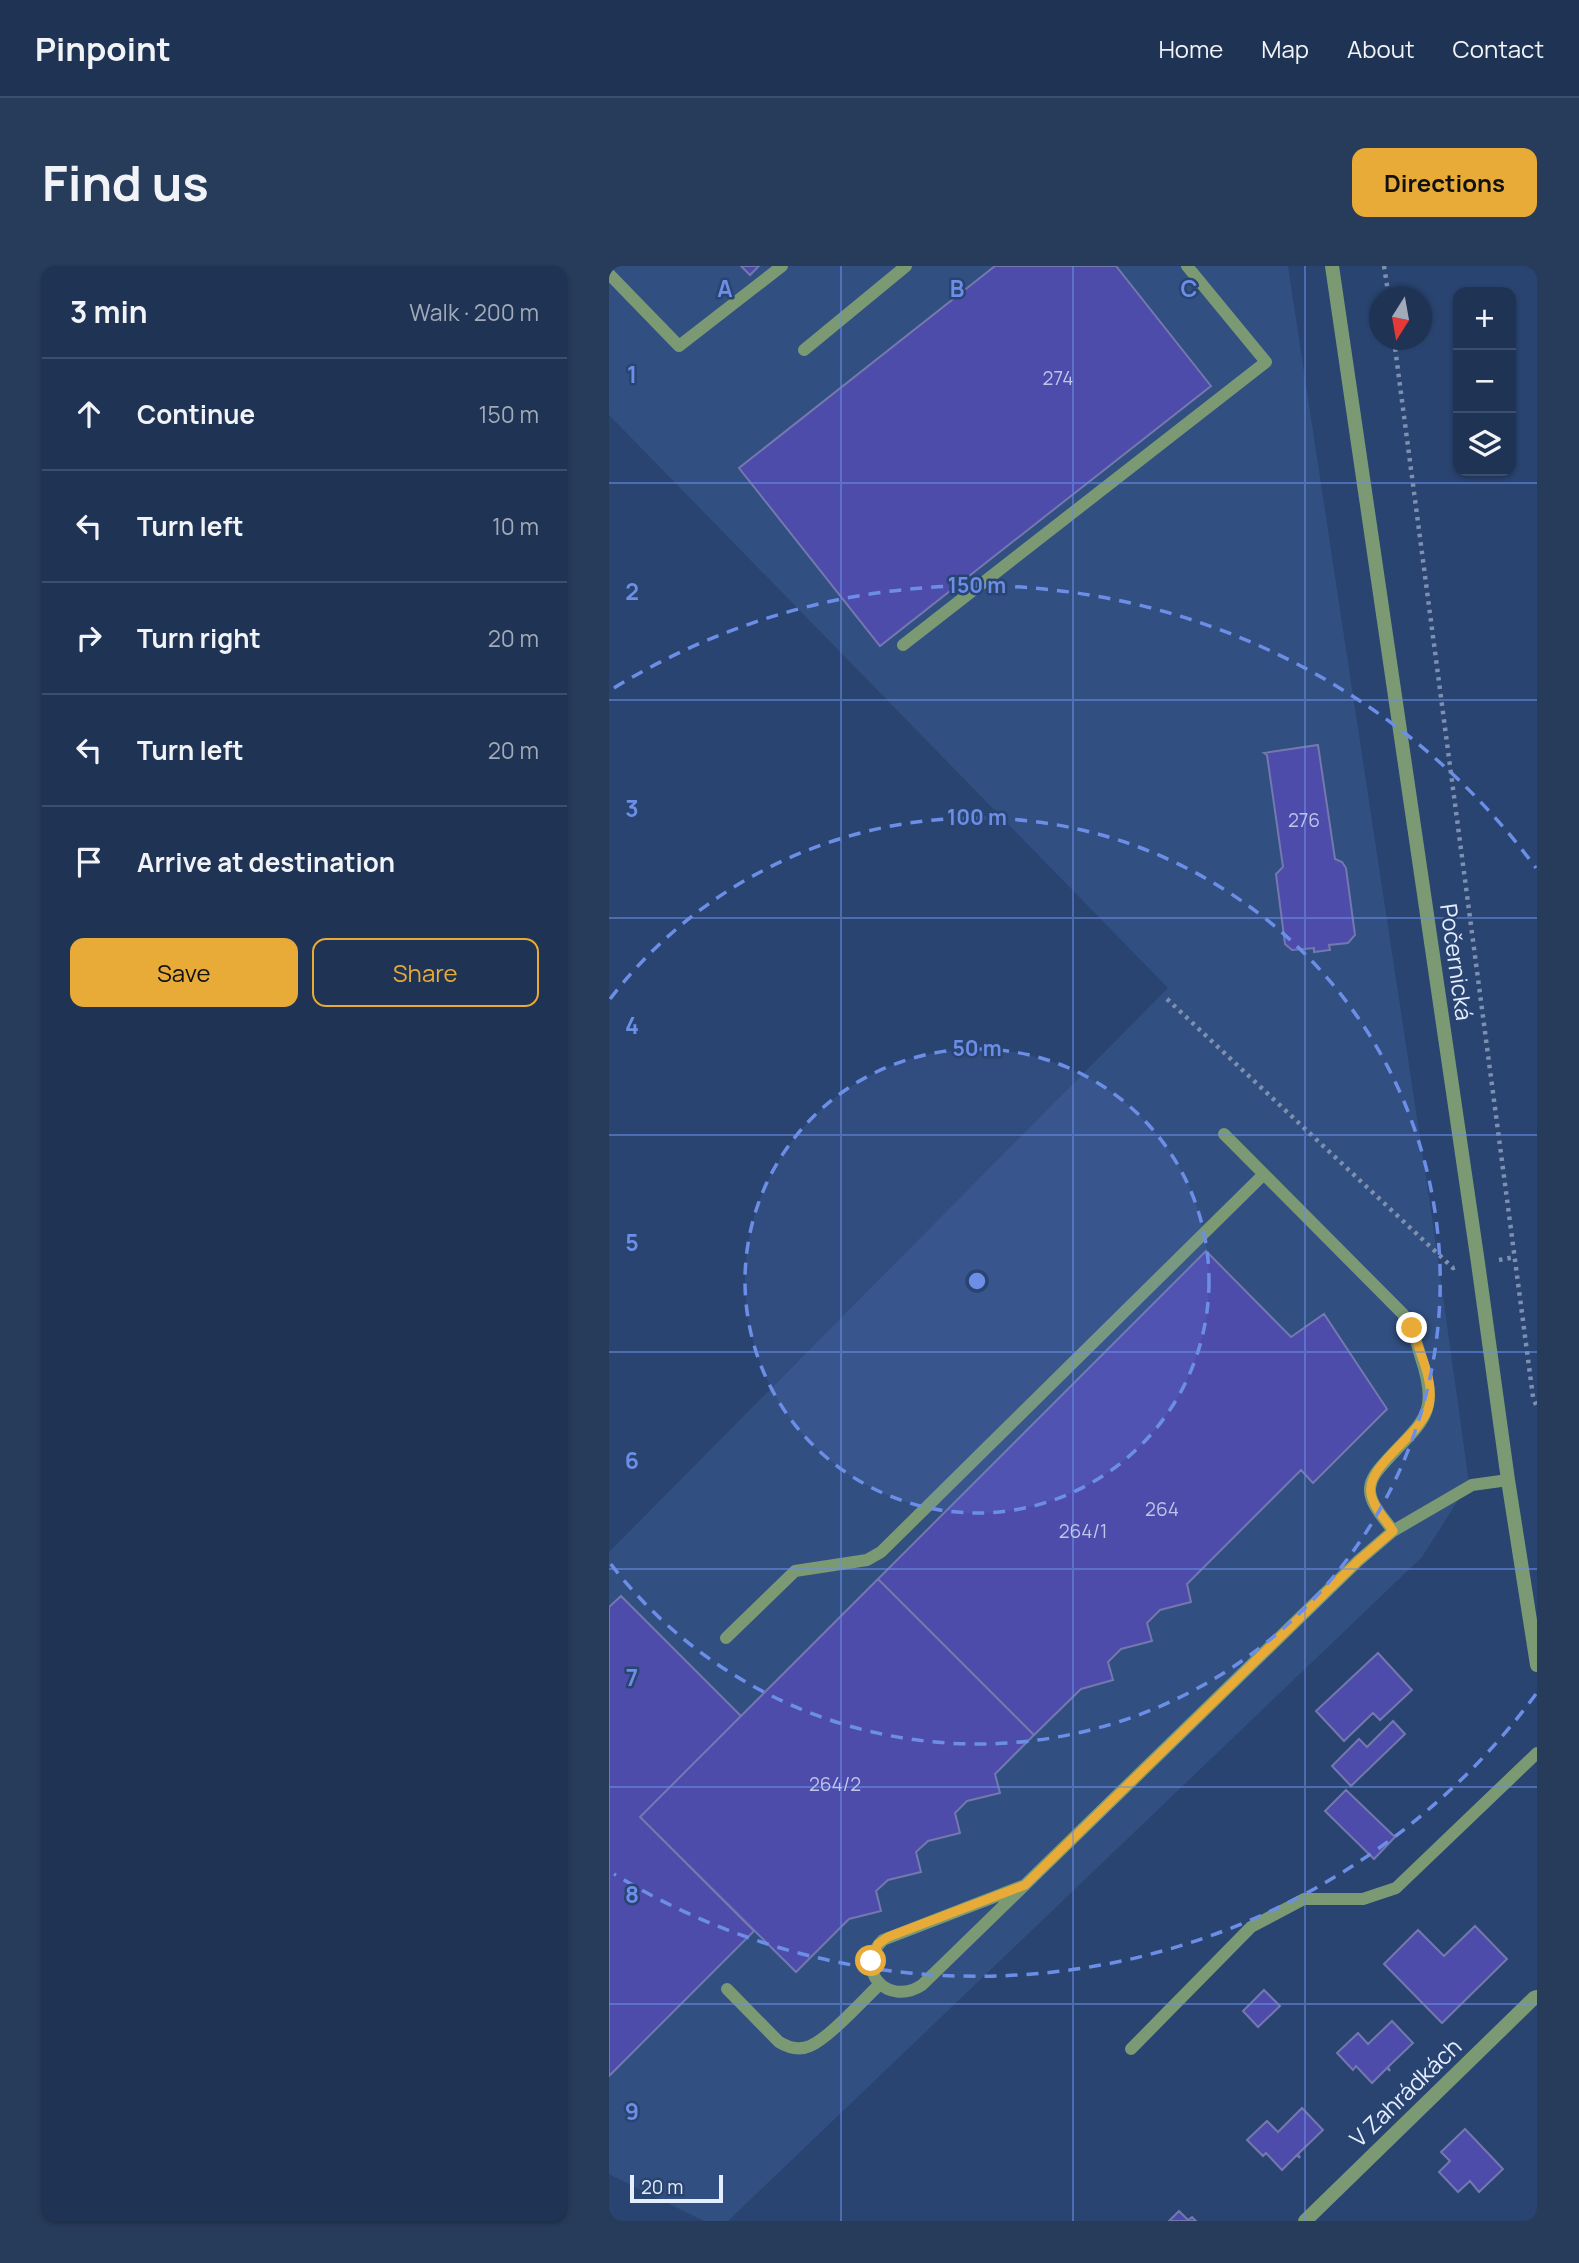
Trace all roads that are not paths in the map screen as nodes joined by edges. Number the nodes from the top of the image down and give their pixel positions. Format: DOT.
graph roads {
  1 [pos="782,266"];
  2 [pos="906,266"];
  3 [pos="1187,266"];
  4 [pos="1332,266"];
  5 [pos="609,274"];
  6 [pos="804,350"];
  7 [pos="904,645"];
  8 [pos="1224,1134"];
  9 [pos="1264,1174"];
  10 [pos="1508,1480"];
  11 [pos="1393,1531"];
  12 [pos="726,1638"];
  13 [pos="1537,1665"];
  14 [pos="1537,1753"];
  15 [pos="1025,1885"];
  16 [pos="880,1984"];
  17 [pos="727,1989"];
  18 [pos="1537,1997"];
  19 [pos="1131,2049"];
  20 [pos="1305,2221"];
  1 -- 5 [label="lane"];
  2 -- 6 [label="lane"];
  3 -- 7 [label="lane"];
  4 -- 10 [label="street, Počernická"];
  8 -- 9 [label="lane"];
  9 -- 11 [label="lane"];
  9 -- 12 [label="lane"];
  10 -- 11 [label="lane"];
  10 -- 13 [label="street, Počernická"];
  11 -- 15 [label="lane"];
  14 -- 19 [label="lane"];
  15 -- 16 [label="lane"];
  15 -- 16 [label="lane"];
  16 -- 17 [label="lane"];
  18 -- 20 [label="street, V Zahrádkách"];
}
